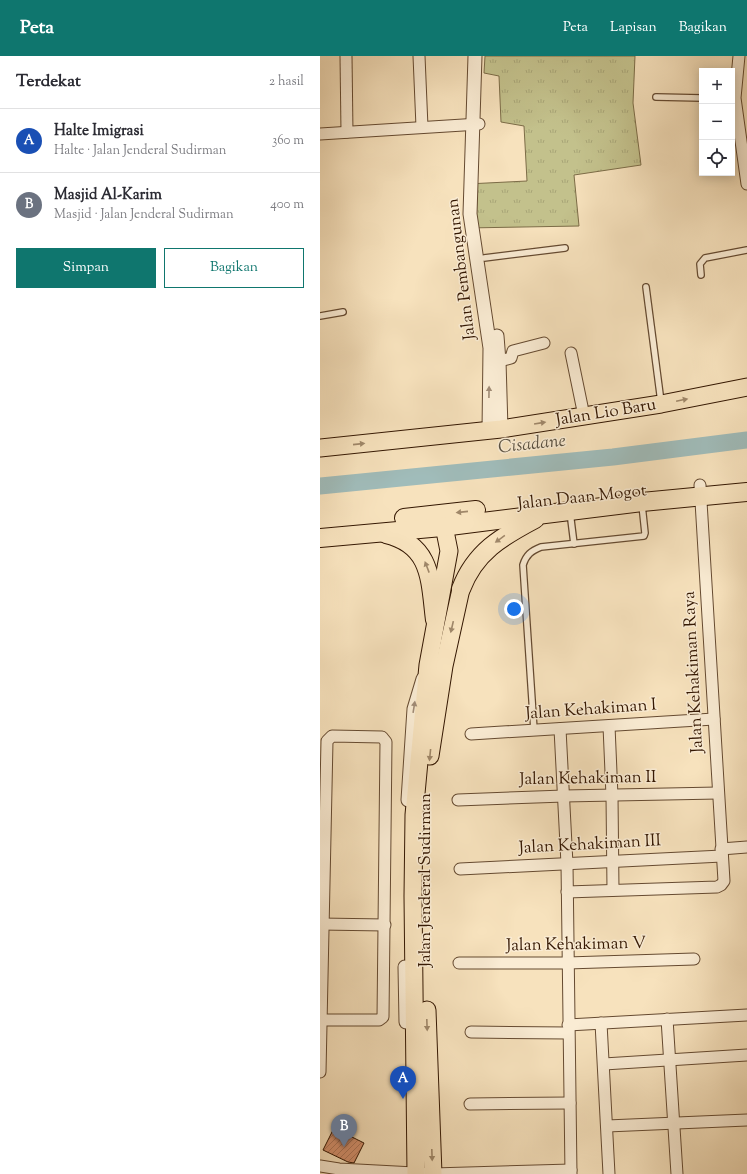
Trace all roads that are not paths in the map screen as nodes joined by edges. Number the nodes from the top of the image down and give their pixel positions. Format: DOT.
graph roads {
  1 [pos="346,56"];
  2 [pos="419,56"];
  3 [pos="475,56"];
  4 [pos="482,56"];
  5 [pos="739,56"];
  6 [pos="735,84"];
  7 [pos="656,97"];
  8 [pos="699,98"];
  9 [pos="734,104"];
  10 [pos="476,124"];
  11 [pos="422,127"];
  12 [pos="347,132"];
  13 [pos="320,134"];
  14 [pos="746,179"];
  15 [pos="565,248"];
  16 [pos="747,250"];
  17 [pos="484,258"];
  18 [pos="701,275"];
  19 [pos="646,286"];
  20 [pos="343,312"];
  21 [pos="320,316"];
  22 [pos="544,343"];
  23 [pos="571,353"];
  24 [pos="500,361"];
  25 [pos="747,387"];
  26 [pos="661,404"];
  27 [pos="584,416"];
  28 [pos="495,430"];
  29 [pos="320,448"];
  30 [pos="747,481"];
  31 [pos="700,490"];
  32 [pos="747,492"];
  33 [pos="642,502"];
  34 [pos="570,511"];
  35 [pos="546,513"];
  36 [pos="417,517"];
  37 [pos="320,526"];
  38 [pos="442,527"];
  39 [pos="380,532"];
  40 [pos="320,538"];
  41 [pos="574,544"];
  42 [pos="461,589"];
  43 [pos="435,620"];
  44 [pos="714,719"];
  45 [pos="609,726"];
  46 [pos="560,729"];
  47 [pos="534,730"];
  48 [pos="471,734"];
  49 [pos="323,788"];
  50 [pos="718,793"];
  51 [pos="564,796"];
  52 [pos="612,796"];
  53 [pos="458,800"];
  54 [pos="322,832"];
  55 [pos="747,847"];
  56 [pos="721,852"];
  57 [pos="613,861"];
  58 [pos="567,864"];
  59 [pos="460,868"];
  60 [pos="322,877"];
  61 [pos="613,890"];
  62 [pos="567,892"];
  63 [pos="322,924"];
  64 [pos="385,925"];
  65 [pos="694,959"];
  66 [pos="321,960"];
  67 [pos="459,963"];
  68 [pos="567,963"];
  69 [pos="321,1015"];
  70 [pos="747,1015"];
  71 [pos="667,1019"];
  72 [pos="601,1023"];
  73 [pos="568,1029"];
  74 [pos="472,1032"];
  75 [pos="320,1055"];
  76 [pos="747,1055"];
  77 [pos="670,1059"];
  78 [pos="604,1064"];
  79 [pos="320,1072"];
  80 [pos="570,1103"];
  81 [pos="470,1104"];
  82 [pos="747,1120"];
  83 [pos="674,1122"];
  84 [pos="607,1126"];
  85 [pos="320,1166"];
  86 [pos="571,1172"];
  87 [pos="416,1173"];
  88 [pos="433,1174"];
  89 [pos="609,1174"];
  90 [pos="677,1174"];
  1 -- 12 [label="street"];
  2 -- 11 [label="street"];
  3 -- 10 [label="street, Jalan Pembangunan"];
  4 -- 10 [label="street, Jalan Pembangunan"];
  5 -- 6 [label="street"];
  7 -- 8 [label="lane"];
  9 -- 14 [label="street"];
  10 -- 11 [label="street"];
  10 -- 17 [label="street, Jalan Pembangunan"];
  28 -- 10 [label="street, Jalan Pembangunan, one-way"];
  11 -- 12 [label="street"];
  12 -- 13 [label="street"];
  15 -- 17 [label="lane"];
  16 -- 18 [label="lane"];
  17 -- 24 [label="street, Jalan Pembangunan"];
  19 -- 26 [label="lane"];
  20 -- 21 [label="lane"];
  22 -- 24 [label="street"];
  23 -- 27 [label="street"];
  24 -- 28 [label="street, Jalan Pembangunan"];
  26 -- 25 [label="main road, Jalan Lio Baru, one-way"];
  26 -- 27 [label="main road, Jalan Lio Baru"];
  28 -- 27 [label="main road, Jalan Lio Baru, one-way"];
  29 -- 28 [label="main road, Jalan Lio Baru, one-way"];
  30 -- 31 [label="highway, Jalan Daan Mogot"];
  31 -- 32 [label="highway, Jalan Daan Mogot"];
  31 -- 33 [label="highway, Jalan Daan Mogot"];
  31 -- 36 [label="highway, Jalan Daan Mogot, one-way"];
  31 -- 44 [label="street, Jalan Kehakiman Raya"];
  33 -- 34 [label="highway, Jalan Daan Mogot"];
  33 -- 41 [label="lane"];
  34 -- 35 [label="highway, Jalan Daan Mogot"];
  34 -- 41 [label="lane"];
  35 -- 38 [label="highway, Jalan Daan Mogot"];
  35 -- 42 [label="highway, one-way"];
  36 -- 37 [label="highway, Jalan Daan Mogot"];
  36 -- 38 [label="main road, Jalan Daan Mogot"];
  38 -- 39 [label="highway, Jalan Daan Mogot"];
  38 -- 43 [label="main road, Jalan Jenderal Sudirman"];
  39 -- 40 [label="highway, Jalan Daan Mogot"];
  43 -- 39 [label="highway, one-way"];
  41 -- 47 [label="lane"];
  42 -- 88 [label="main road, Jalan Jenderal Sudirman, one-way"];
  87 -- 43 [label="main road, Jalan Jenderal Sudirman, one-way"];
  44 -- 45 [label="street, Jalan Kehakiman I"];
  44 -- 50 [label="street, Jalan Kehakiman Raya"];
  45 -- 46 [label="street, Jalan Kehakiman I"];
  45 -- 52 [label="street"];
  46 -- 47 [label="street, Jalan Kehakiman I"];
  46 -- 51 [label="street"];
  47 -- 48 [label="street, Jalan Kehakiman I"];
  49 -- 54 [label="street"];
  49 -- 64 [label="street"];
  50 -- 52 [label="street, Jalan Kehakiman II"];
  50 -- 56 [label="street, Jalan Kehakiman Raya"];
  51 -- 52 [label="street, Jalan Kehakiman II"];
  51 -- 53 [label="street, Jalan Kehakiman II"];
  51 -- 58 [label="street"];
  52 -- 57 [label="street"];
  54 -- 60 [label="street"];
  55 -- 56 [label="street, Jalan Kehakiman III"];
  56 -- 57 [label="street, Jalan Kehakiman III"];
  56 -- 61 [label="street, Jalan Kehakiman Raya"];
  57 -- 58 [label="street, Jalan Kehakiman III"];
  57 -- 61 [label="street"];
  58 -- 59 [label="street, Jalan Kehakiman III"];
  58 -- 62 [label="street"];
  60 -- 63 [label="street"];
  61 -- 62 [label="street"];
  62 -- 68 [label="street"];
  63 -- 64 [label="street"];
  63 -- 66 [label="street"];
  64 -- 69 [label="street"];
  65 -- 68 [label="street, Jalan Kehakiman V"];
  66 -- 69 [label="street"];
  67 -- 68 [label="street, Jalan Kehakiman V"];
  68 -- 73 [label="street"];
  69 -- 75 [label="street"];
  70 -- 71 [label="street"];
  71 -- 72 [label="street"];
  71 -- 77 [label="street"];
  72 -- 73 [label="street"];
  72 -- 78 [label="street"];
  73 -- 74 [label="street"];
  73 -- 80 [label="street"];
  75 -- 79 [label="street"];
  76 -- 77 [label="street"];
  77 -- 78 [label="street"];
  77 -- 83 [label="street"];
  78 -- 84 [label="street"];
  80 -- 81 [label="street"];
  80 -- 86 [label="street"];
  82 -- 83 [label="street"];
  83 -- 84 [label="street"];
  83 -- 90 [label="street"];
  84 -- 89 [label="street"];
  85 -- 87 [label="street"];
  86 -- 88 [label="street"];
  87 -- 88 [label="street"];
}
